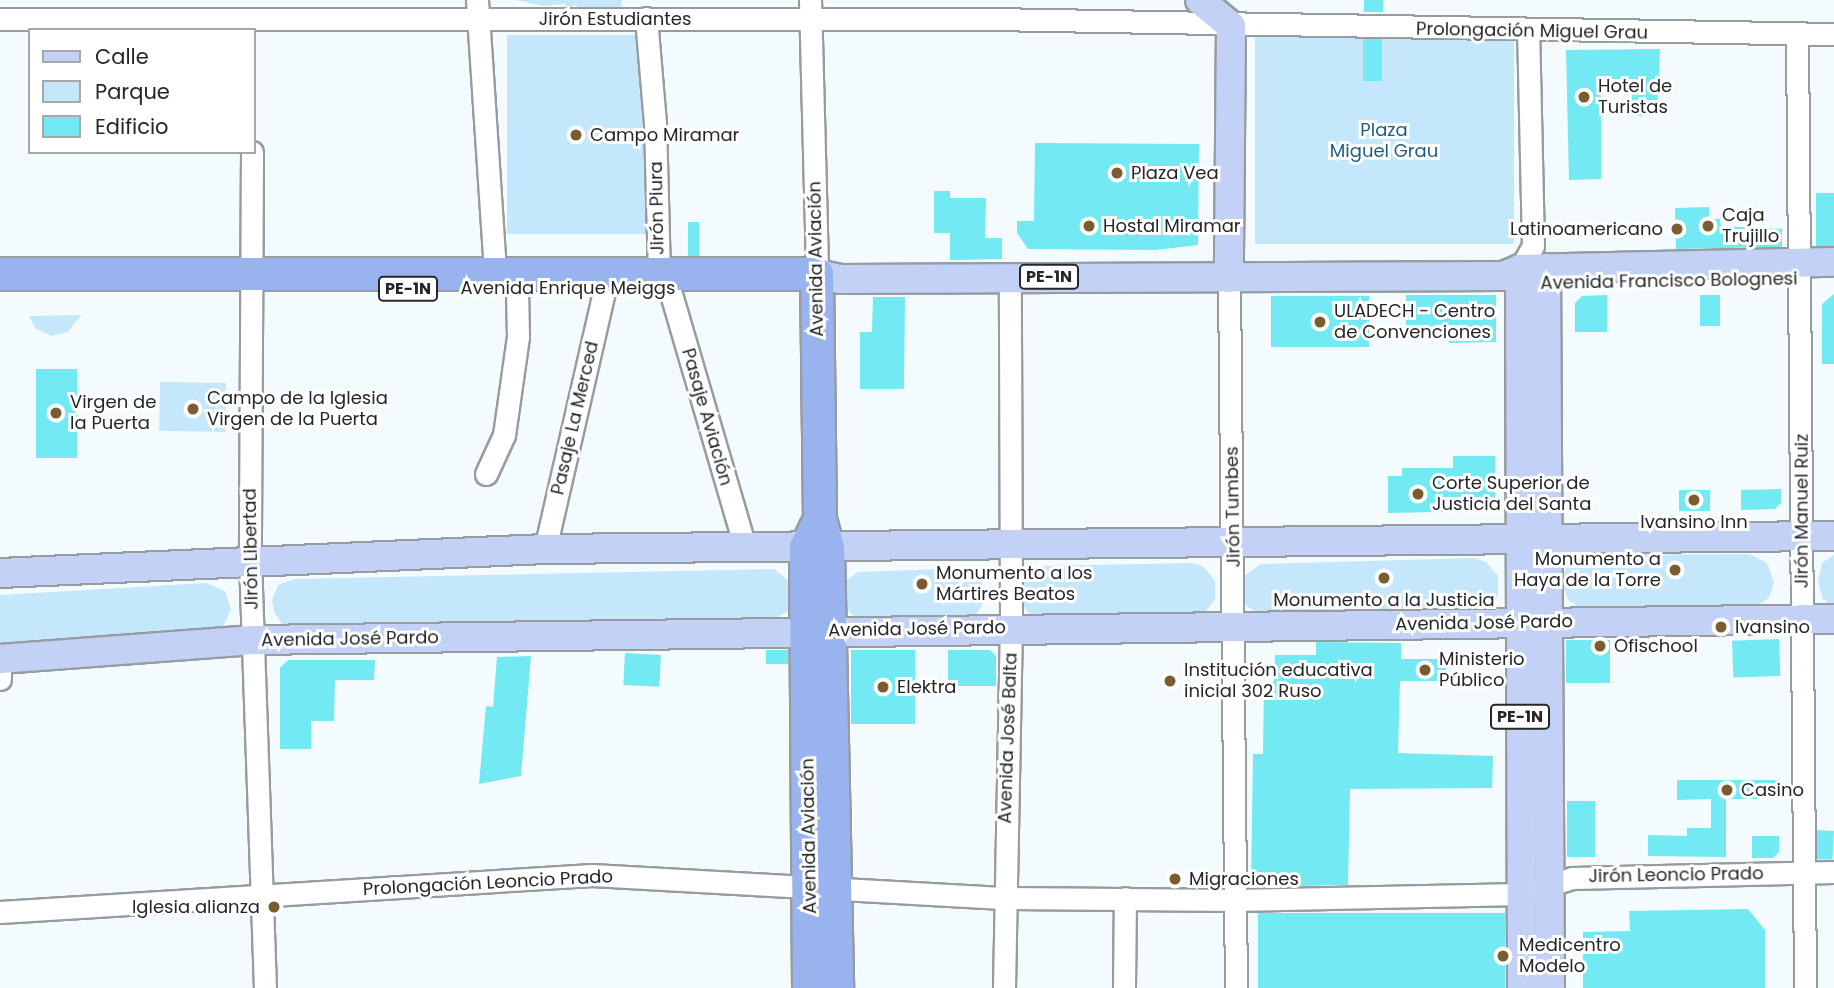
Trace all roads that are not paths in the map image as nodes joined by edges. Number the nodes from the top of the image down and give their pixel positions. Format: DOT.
graph roads {
  1 [pos="1200,0"];
  2 [pos="810,9"];
  3 [pos="478,10"];
  4 [pos="981,10"];
  5 [pos="633,12"];
  6 [pos="246,17"];
  7 [pos="0,19"];
  8 [pos="1231,26"];
  9 [pos="1528,31"];
  10 [pos="1797,33"];
  11 [pos="1834,34"];
  12 [pos="252,154"];
  13 [pos="1834,262"];
  14 [pos="1801,270"];
  15 [pos="1529,271"];
  16 [pos="0,274"];
  17 [pos="1010,277"];
  18 [pos="1229,278"];
  19 [pos="1834,278"];
  20 [pos="664,279"];
  21 [pos="506,280"];
  22 [pos="824,281"];
  23 [pos="251,282"];
  24 [pos="605,287"];
  25 [pos="0,293"];
  26 [pos="486,474"];
  27 [pos="1834,536"];
  28 [pos="1802,537"];
  29 [pos="818,538"];
  30 [pos="1232,539"];
  31 [pos="1548,539"];
  32 [pos="1519,540"];
  33 [pos="1011,544"];
  34 [pos="745,547"];
  35 [pos="545,549"];
  36 [pos="250,559"];
  37 [pos="0,573"];
  38 [pos="1834,619"];
  39 [pos="1803,620"];
  40 [pos="1519,622"];
  41 [pos="1548,622"];
  42 [pos="1234,625"];
  43 [pos="1011,628"];
  44 [pos="818,630"];
  45 [pos="253,640"];
  46 [pos="0,659"];
  47 [pos="0,679"];
  48 [pos="1834,872"];
  49 [pos="1805,873"];
  50 [pos="1549,883"];
  51 [pos="824,887"];
  52 [pos="1521,894"];
  53 [pos="262,896"];
  54 [pos="1002,898"];
  55 [pos="1125,898"];
  56 [pos="1236,901"];
  57 [pos="0,912"];
  58 [pos="265,988"];
  59 [pos="809,988"];
  60 [pos="837,988"];
  61 [pos="1004,988"];
  62 [pos="1124,988"];
  63 [pos="1236,988"];
  64 [pos="1522,988"];
  65 [pos="1550,988"];
  66 [pos="1805,988"];
  1 -- 8 [label="main road"];
  2 -- 4 [label="street, Jirón Estudiantes"];
  2 -- 5 [label="street, Jirón Estudiantes"];
  2 -- 22 [label="street, Avenida Aviación"];
  3 -- 5 [label="street, Jirón Estudiantes"];
  3 -- 6 [label="street, Jirón Estudiantes"];
  3 -- 21 [label="street"];
  4 -- 8 [label="street, Jirón Estudiantes"];
  5 -- 20 [label="street, Jirón Piura"];
  6 -- 7 [label="street, Jirón Estudiantes"];
  8 -- 9 [label="street, Prolongación Miguel Grau"];
  8 -- 18 [label="main road, Jirón Tumbes"];
  9 -- 10 [label="street, Prolongación Miguel Grau"];
  9 -- 15 [label="street"];
  10 -- 11 [label="street, Prolongación Miguel Grau"];
  10 -- 14 [label="street, Jirón Manuel Ruiz"];
  12 -- 23 [label="street, Jirón Libertad"];
  13 -- 14 [label="main road, Avenida Francisco Bolognesi"];
  14 -- 15 [label="main road, Avenida Francisco Bolognesi"];
  14 -- 15 [label="main road, Avenida Francisco Bolognesi / PE-1N"];
  14 -- 19 [label="main road, Avenida Francisco Bolognesi"];
  14 -- 28 [label="street, Jirón Manuel Ruiz"];
  15 -- 18 [label="main road, Avenida Francisco Bolognesi / PE-1N"];
  15 -- 31 [label="main road, PE-1N"];
  15 -- 32 [label="main road, PE-1N"];
  16 -- 23 [label="highway, Avenida Enrique Meiggs / PE-1N"];
  17 -- 18 [label="main road, Avenida Enrique Meiggs / PE-1N"];
  17 -- 22 [label="main road, Avenida Enrique Meiggs / PE-1N"];
  17 -- 33 [label="street, Avenida José Balta"];
  18 -- 30 [label="street, Jirón Tumbes"];
  20 -- 21 [label="highway, Avenida Enrique Meiggs / PE-1N"];
  20 -- 22 [label="highway, Avenida Enrique Meiggs / PE-1N"];
  20 -- 24 [label="highway, Avenida Enrique Meiggs / PE-1N"];
  20 -- 34 [label="street, Pasaje Aviación"];
  21 -- 23 [label="highway, Avenida Enrique Meiggs / PE-1N"];
  21 -- 24 [label="highway, Avenida Enrique Meiggs / PE-1N"];
  21 -- 26 [label="street"];
  22 -- 29 [label="highway, Avenida Aviación"];
  23 -- 25 [label="highway, Avenida Enrique Meiggs / PE-1N"];
  23 -- 36 [label="street, Jirón Libertad"];
  24 -- 35 [label="street, Pasaje La Merced"];
  27 -- 28 [label="main road"];
  28 -- 31 [label="main road"];
  28 -- 39 [label="street, Jirón Manuel Ruiz"];
  29 -- 33 [label="main road"];
  29 -- 34 [label="main road"];
  29 -- 44 [label="highway, Avenida Aviación"];
  30 -- 32 [label="main road"];
  30 -- 33 [label="main road"];
  30 -- 42 [label="street, Jirón Tumbes"];
  31 -- 32 [label="main road"];
  31 -- 41 [label="main road, PE-1N"];
  32 -- 40 [label="main road, PE-1N"];
  33 -- 43 [label="street, Avenida José Balta"];
  34 -- 35 [label="main road"];
  35 -- 36 [label="main road"];
  36 -- 37 [label="main road"];
  36 -- 45 [label="street, Jirón Libertad"];
  38 -- 39 [label="main road, Avenida José Pardo"];
  39 -- 41 [label="main road, Avenida José Pardo"];
  39 -- 49 [label="street, Jirón Manuel Ruiz"];
  40 -- 41 [label="main road, Avenida José Pardo"];
  40 -- 42 [label="main road, Avenida José Pardo"];
  40 -- 52 [label="main road, PE-1N"];
  41 -- 50 [label="main road, PE-1N"];
  42 -- 43 [label="main road, Avenida José Pardo"];
  42 -- 56 [label="street, Jirón Tumbes"];
  43 -- 44 [label="main road, Avenida José Pardo"];
  43 -- 54 [label="street, Avenida José Balta"];
  44 -- 45 [label="main road, Avenida José Pardo"];
  44 -- 51 [label="highway, Avenida Aviación"];
  45 -- 46 [label="main road, Avenida José Pardo"];
  45 -- 53 [label="street, Jirón Libertad"];
  46 -- 47 [label="street"];
  48 -- 49 [label="street, Jirón Leoncio Prado"];
  49 -- 50 [label="street, Jirón Leoncio Prado"];
  49 -- 66 [label="street, Jirón Manuel Ruiz"];
  50 -- 52 [label="street, Jirón Leoncio Prado"];
  50 -- 65 [label="main road, PE-1N"];
  51 -- 53 [label="street, Prolongación Leoncio Prado"];
  51 -- 54 [label="street, Prolongación Leoncio Prado"];
  51 -- 59 [label="highway, Avenida Aviación"];
  51 -- 60 [label="highway, Avenida Aviación"];
  52 -- 56 [label="street, Prolongación Leoncio Prado"];
  52 -- 64 [label="main road, PE-1N"];
  53 -- 57 [label="street, Prolongación Leoncio Prado"];
  53 -- 58 [label="street, Jirón Libertad"];
  54 -- 55 [label="street, Prolongación Leoncio Prado"];
  54 -- 61 [label="street, Avenida José Balta"];
  55 -- 56 [label="street, Prolongación Leoncio Prado"];
  55 -- 62 [label="street"];
  56 -- 63 [label="street, Jirón Tumbes"];
}
